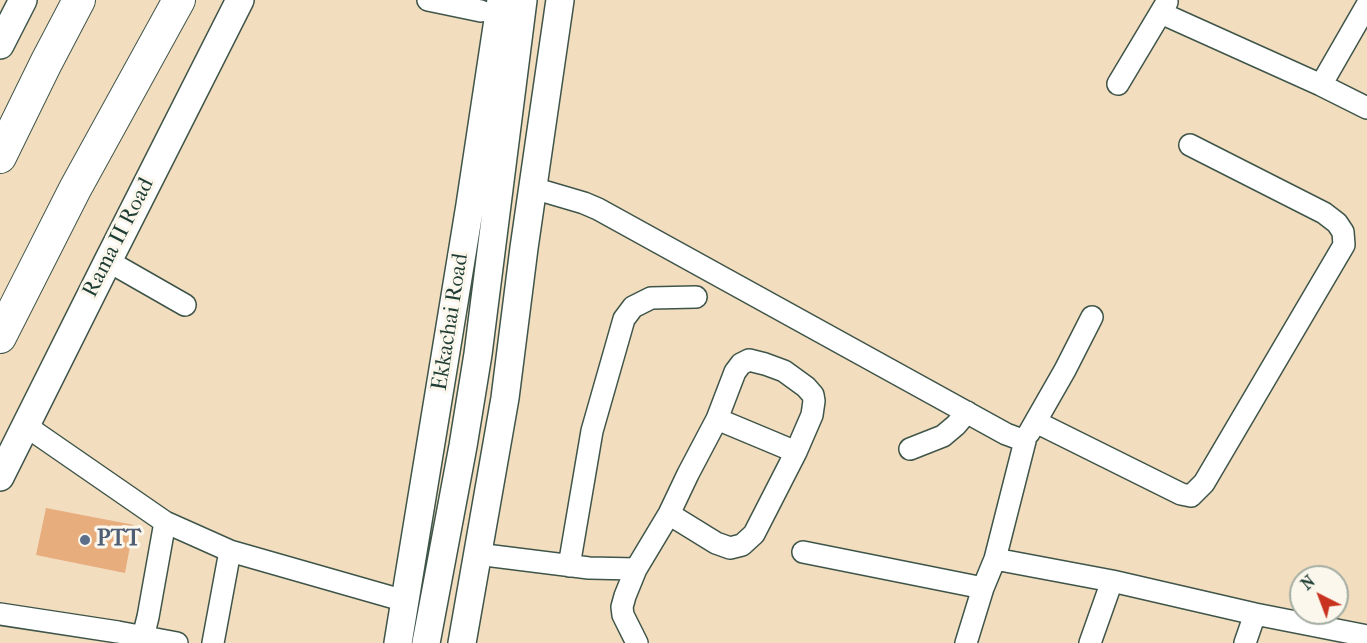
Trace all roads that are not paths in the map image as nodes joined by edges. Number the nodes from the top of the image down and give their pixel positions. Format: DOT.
graph roads {
  1 [pos="23,0"];
  2 [pos="66,0"];
  3 [pos="79,0"];
  4 [pos="179,0"];
  5 [pos="240,0"];
  6 [pos="428,0"];
  7 [pos="523,0"];
  8 [pos="560,2"];
  9 [pos="488,4"];
  10 [pos="1367,5"];
  11 [pos="1164,6"];
  12 [pos="0,45"];
  13 [pos="46,63"];
  14 [pos="1118,84"];
  15 [pos="1321,85"];
  16 [pos="1367,108"];
  17 [pos="1190,146"];
  18 [pos="0,157"];
  19 [pos="533,188"];
  20 [pos="108,261"];
  21 [pos="696,297"];
  22 [pos="185,305"];
  23 [pos="1092,317"];
  24 [pos="0,337"];
  25 [pos="967,412"];
  26 [pos="717,419"];
  27 [pos="1036,422"];
  28 [pos="26,426"];
  29 [pos="1025,441"];
  30 [pos="910,449"];
  31 [pos="796,452"];
  32 [pos="0,477"];
  33 [pos="669,514"];
  34 [pos="165,522"];
  35 [pos="230,551"];
  36 [pos="803,552"];
  37 [pos="477,554"];
  38 [pos="995,559"];
  39 [pos="569,566"];
  40 [pos="636,568"];
  41 [pos="1112,581"];
  42 [pos="983,588"];
  43 [pos="405,601"];
  44 [pos="0,614"];
  45 [pos="1255,614"];
  46 [pos="1367,636"];
  47 [pos="115,637"];
  48 [pos="143,637"];
  49 [pos="177,643"];
  50 [pos="213,643"];
  51 [pos="398,643"];
  52 [pos="426,643"];
  53 [pos="462,643"];
  54 [pos="637,643"];
  55 [pos="966,643"];
  56 [pos="1090,643"];
  57 [pos="1245,643"];
  1 -- 12 [label="main road"];
  2 -- 13 [label="main road"];
  3 -- 13 [label="highway"];
  4 -- 24 [label="highway"];
  5 -- 20 [label="main road, Rama II Road"];
  6 -- 9 [label="street"];
  7 -- 52 [label="main road"];
  8 -- 19 [label="main road"];
  9 -- 43 [label="main road, Ekkachai Road"];
  10 -- 15 [label="street"];
  11 -- 14 [label="street"];
  11 -- 15 [label="street"];
  13 -- 18 [label="highway"];
  15 -- 16 [label="street"];
  17 -- 27 [label="street"];
  19 -- 25 [label="street"];
  19 -- 37 [label="main road"];
  20 -- 22 [label="street"];
  20 -- 28 [label="main road, Rama II Road"];
  21 -- 39 [label="street"];
  23 -- 27 [label="street"];
  25 -- 29 [label="street"];
  25 -- 30 [label="street"];
  26 -- 31 [label="street"];
  26 -- 31 [label="street"];
  26 -- 33 [label="street"];
  27 -- 29 [label="street"];
  28 -- 32 [label="main road, Rama II Road"];
  28 -- 34 [label="street"];
  29 -- 38 [label="street"];
  31 -- 33 [label="street"];
  33 -- 40 [label="street"];
  34 -- 35 [label="street"];
  34 -- 48 [label="street"];
  35 -- 43 [label="street"];
  35 -- 50 [label="street"];
  36 -- 42 [label="street"];
  37 -- 39 [label="street"];
  37 -- 53 [label="main road"];
  38 -- 41 [label="street"];
  38 -- 42 [label="street"];
  39 -- 40 [label="street"];
  40 -- 54 [label="street"];
  41 -- 45 [label="street"];
  41 -- 56 [label="street"];
  42 -- 55 [label="street"];
  43 -- 51 [label="main road, Ekkachai Road"];
  44 -- 47 [label="street"];
  45 -- 46 [label="street"];
  45 -- 57 [label="street"];
  47 -- 48 [label="street"];
  48 -- 49 [label="street"];
}
